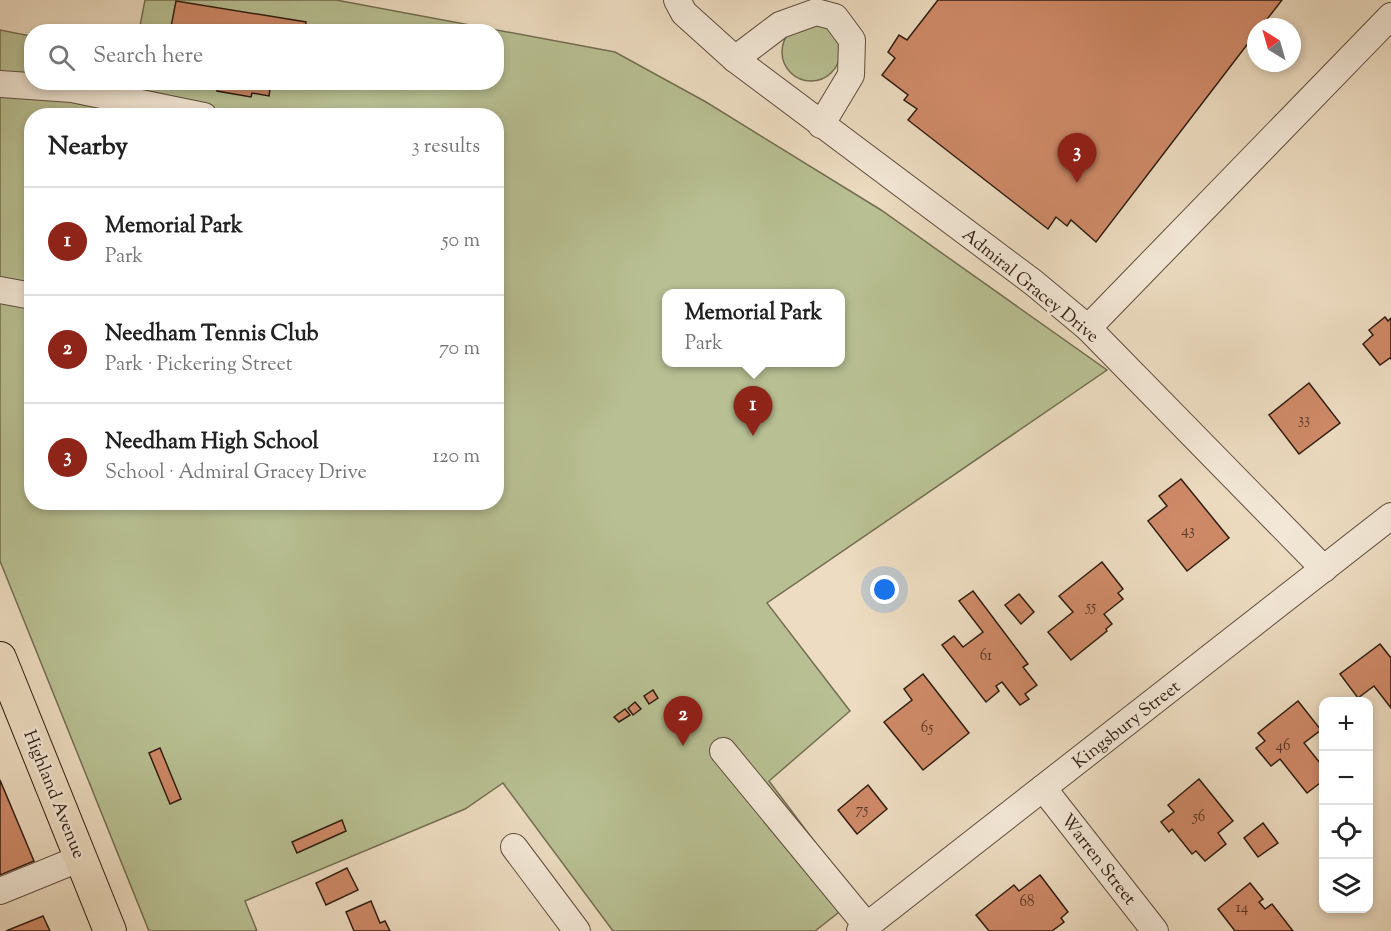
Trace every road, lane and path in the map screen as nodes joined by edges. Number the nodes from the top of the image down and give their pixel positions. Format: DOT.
graph roads {
  1 [pos="677,0"];
  2 [pos="1391,16"];
  3 [pos="735,59"];
  4 [pos="0,84"];
  5 [pos="24,86"];
  6 [pos="77,90"];
  7 [pos="165,108"];
  8 [pos="821,125"];
  9 [pos="0,290"];
  10 [pos="24,294"];
  11 [pos="1088,328"];
  12 [pos="1389,521"];
  13 [pos="1324,569"];
  14 [pos="0,658"];
  15 [pos="723,751"];
  16 [pos="1043,788"];
  17 [pos="514,847"];
  18 [pos="81,858"];
  19 [pos="0,891"];
  20 [pos="864,928"];
  21 [pos="110,931"];
  22 [pos="577,931"];
  23 [pos="1155,931"];
  1 -- 3 [label="street, Admiral Gracey Drive"];
  2 -- 11 [label="street"];
  3 -- 8 [label="street, Admiral Gracey Drive"];
  3 -- 8 [label="street"];
  4 -- 5 [label="street"];
  6 -- 7 [label="street"];
  8 -- 11 [label="street, Admiral Gracey Drive"];
  9 -- 10 [label="street"];
  11 -- 13 [label="street, Admiral Gracey Drive"];
  12 -- 13 [label="street, Kingsbury Street"];
  13 -- 16 [label="street, Kingsbury Street"];
  14 -- 18 [label="main road, Highland Avenue"];
  15 -- 20 [label="street"];
  16 -- 20 [label="street, Kingsbury Street"];
  16 -- 23 [label="street, Warren Street"];
  17 -- 22 [label="street"];
  18 -- 19 [label="street"];
  18 -- 21 [label="main road, Highland Avenue"];
}
